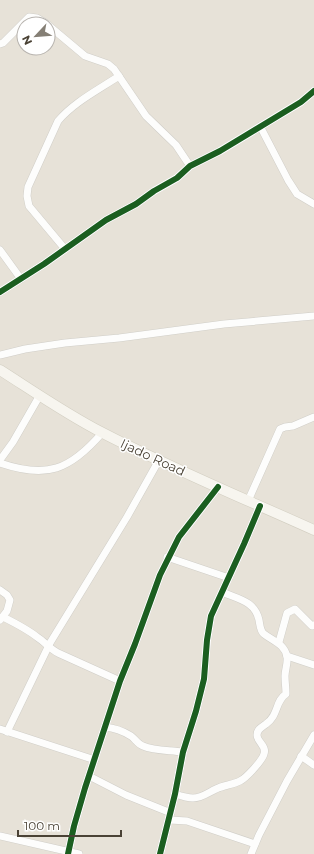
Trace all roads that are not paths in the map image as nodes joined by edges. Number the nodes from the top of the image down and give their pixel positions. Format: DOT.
graph roads {
  1 [pos="16,31"];
  2 [pos="56,32"];
  3 [pos="0,44"];
  4 [pos="119,76"];
  5 [pos="314,91"];
  6 [pos="260,126"];
  7 [pos="190,166"];
  8 [pos="314,204"];
  9 [pos="65,249"];
  10 [pos="0,250"];
  11 [pos="21,279"];
  12 [pos="0,292"];
  13 [pos="314,316"];
  14 [pos="0,355"];
  15 [pos="0,370"];
  16 [pos="40,395"];
  17 [pos="314,417"];
  18 [pos="102,433"];
  19 [pos="159,460"];
  20 [pos="0,461"];
  21 [pos="218,487"];
  22 [pos="248,500"];
  23 [pos="260,506"];
  24 [pos="314,530"];
  25 [pos="167,557"];
  26 [pos="229,578"];
  27 [pos="0,590"];
  28 [pos="222,592"];
  29 [pos="2,619"];
  30 [pos="314,625"];
  31 [pos="279,642"];
  32 [pos="48,648"];
  33 [pos="287,656"];
  34 [pos="314,665"];
  35 [pos="120,681"];
  36 [pos="105,727"];
  37 [pos="4,730"];
  38 [pos="314,735"];
  39 [pos="311,742"];
  40 [pos="183,752"];
  41 [pos="302,756"];
  42 [pos="95,760"];
  43 [pos="314,765"];
  44 [pos="89,776"];
  45 [pos="175,794"];
  46 [pos="170,816"];
  47 [pos="0,836"];
  48 [pos="255,844"];
  49 [pos="68,852"];
  50 [pos="79,854"];
  51 [pos="160,854"];
  52 [pos="251,854"];
  1 -- 3 [label="street"];
  2 -- 4 [label="street"];
  4 -- 7 [label="street"];
  4 -- 9 [label="street"];
  5 -- 6 [label="street"];
  6 -- 7 [label="street"];
  6 -- 8 [label="street"];
  7 -- 9 [label="street"];
  9 -- 11 [label="street"];
  10 -- 11 [label="street"];
  11 -- 12 [label="street"];
  13 -- 14 [label="street"];
  15 -- 16 [label="street, Ijado Road"];
  16 -- 18 [label="street, Ijado Road"];
  16 -- 20 [label="street"];
  17 -- 22 [label="street"];
  18 -- 19 [label="street, Ijado Road"];
  18 -- 20 [label="street"];
  19 -- 21 [label="street, Ijado Road"];
  19 -- 32 [label="street"];
  21 -- 22 [label="street, Ijado Road"];
  21 -- 25 [label="street"];
  22 -- 23 [label="street, Ijado Road"];
  23 -- 24 [label="street, Ijado Road"];
  23 -- 26 [label="street"];
  25 -- 26 [label="street"];
  25 -- 35 [label="street"];
  26 -- 28 [label="street"];
  27 -- 29 [label="street"];
  28 -- 31 [label="street"];
  28 -- 40 [label="street"];
  29 -- 32 [label="street"];
  30 -- 31 [label="street"];
  31 -- 33 [label="street"];
  32 -- 35 [label="street"];
  32 -- 37 [label="street"];
  33 -- 34 [label="street"];
  33 -- 45 [label="street"];
  35 -- 36 [label="street"];
  36 -- 40 [label="street"];
  36 -- 42 [label="street"];
  37 -- 42 [label="street"];
  38 -- 39 [label="street"];
  39 -- 41 [label="street"];
  40 -- 45 [label="street"];
  41 -- 43 [label="street"];
  41 -- 48 [label="street"];
  42 -- 44 [label="street"];
  44 -- 46 [label="street"];
  44 -- 49 [label="street"];
  45 -- 46 [label="street"];
  46 -- 48 [label="street"];
  46 -- 51 [label="street"];
  47 -- 49 [label="street"];
  48 -- 52 [label="street"];
  49 -- 50 [label="street"];
}
